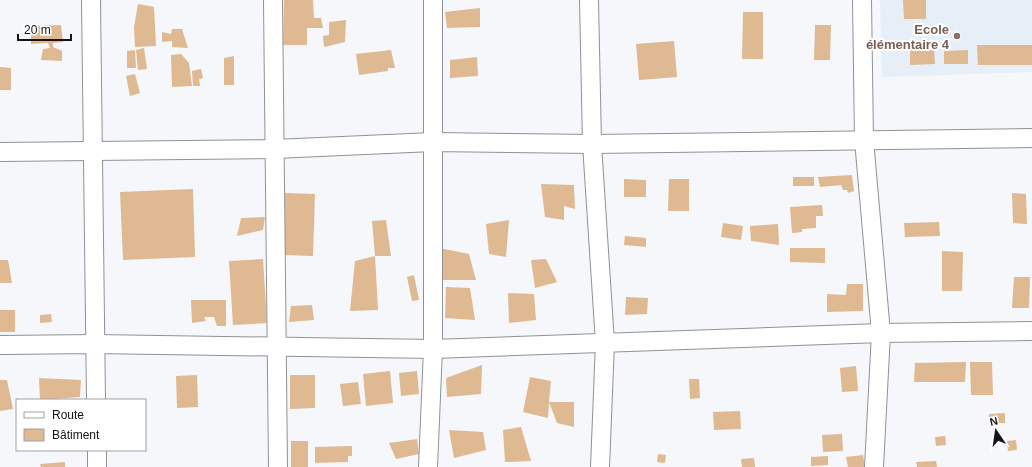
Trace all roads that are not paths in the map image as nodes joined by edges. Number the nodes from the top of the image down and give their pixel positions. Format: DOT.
graph roads {
  1 [pos="91,0"];
  2 [pos="273,0"];
  3 [pos="432,0"];
  4 [pos="589,0"];
  5 [pos="862,0"];
  6 [pos="1032,138"];
  7 [pos="864,140"];
  8 [pos="433,142"];
  9 [pos="592,144"];
  10 [pos="274,149"];
  11 [pos="93,151"];
  12 [pos="0,152"];
  13 [pos="1032,331"];
  14 [pos="881,333"];
  15 [pos="605,343"];
  16 [pos="96,344"];
  17 [pos="0,345"];
  18 [pos="277,347"];
  19 [pos="433,349"];
  20 [pos="96,399"];
  21 [pos="97,451"];
  22 [pos="97,467"];
  23 [pos="278,467"];
  24 [pos="428,467"];
  25 [pos="600,467"];
  26 [pos="874,467"];
  1 -- 11 [label="street"];
  2 -- 10 [label="street"];
  3 -- 8 [label="street"];
  4 -- 9 [label="street"];
  5 -- 7 [label="street"];
  6 -- 7 [label="street"];
  7 -- 9 [label="street"];
  7 -- 14 [label="street"];
  8 -- 9 [label="street"];
  8 -- 10 [label="street"];
  8 -- 19 [label="street"];
  9 -- 15 [label="street"];
  10 -- 11 [label="street"];
  10 -- 18 [label="street"];
  11 -- 12 [label="street"];
  11 -- 16 [label="street"];
  13 -- 14 [label="street"];
  14 -- 15 [label="street"];
  14 -- 26 [label="street"];
  15 -- 19 [label="street"];
  15 -- 25 [label="street"];
  16 -- 17 [label="street"];
  16 -- 18 [label="street"];
  16 -- 20 [label="street"];
  18 -- 19 [label="street"];
  18 -- 23 [label="street"];
  19 -- 24 [label="street"];
  21 -- 22 [label="street"];
}
